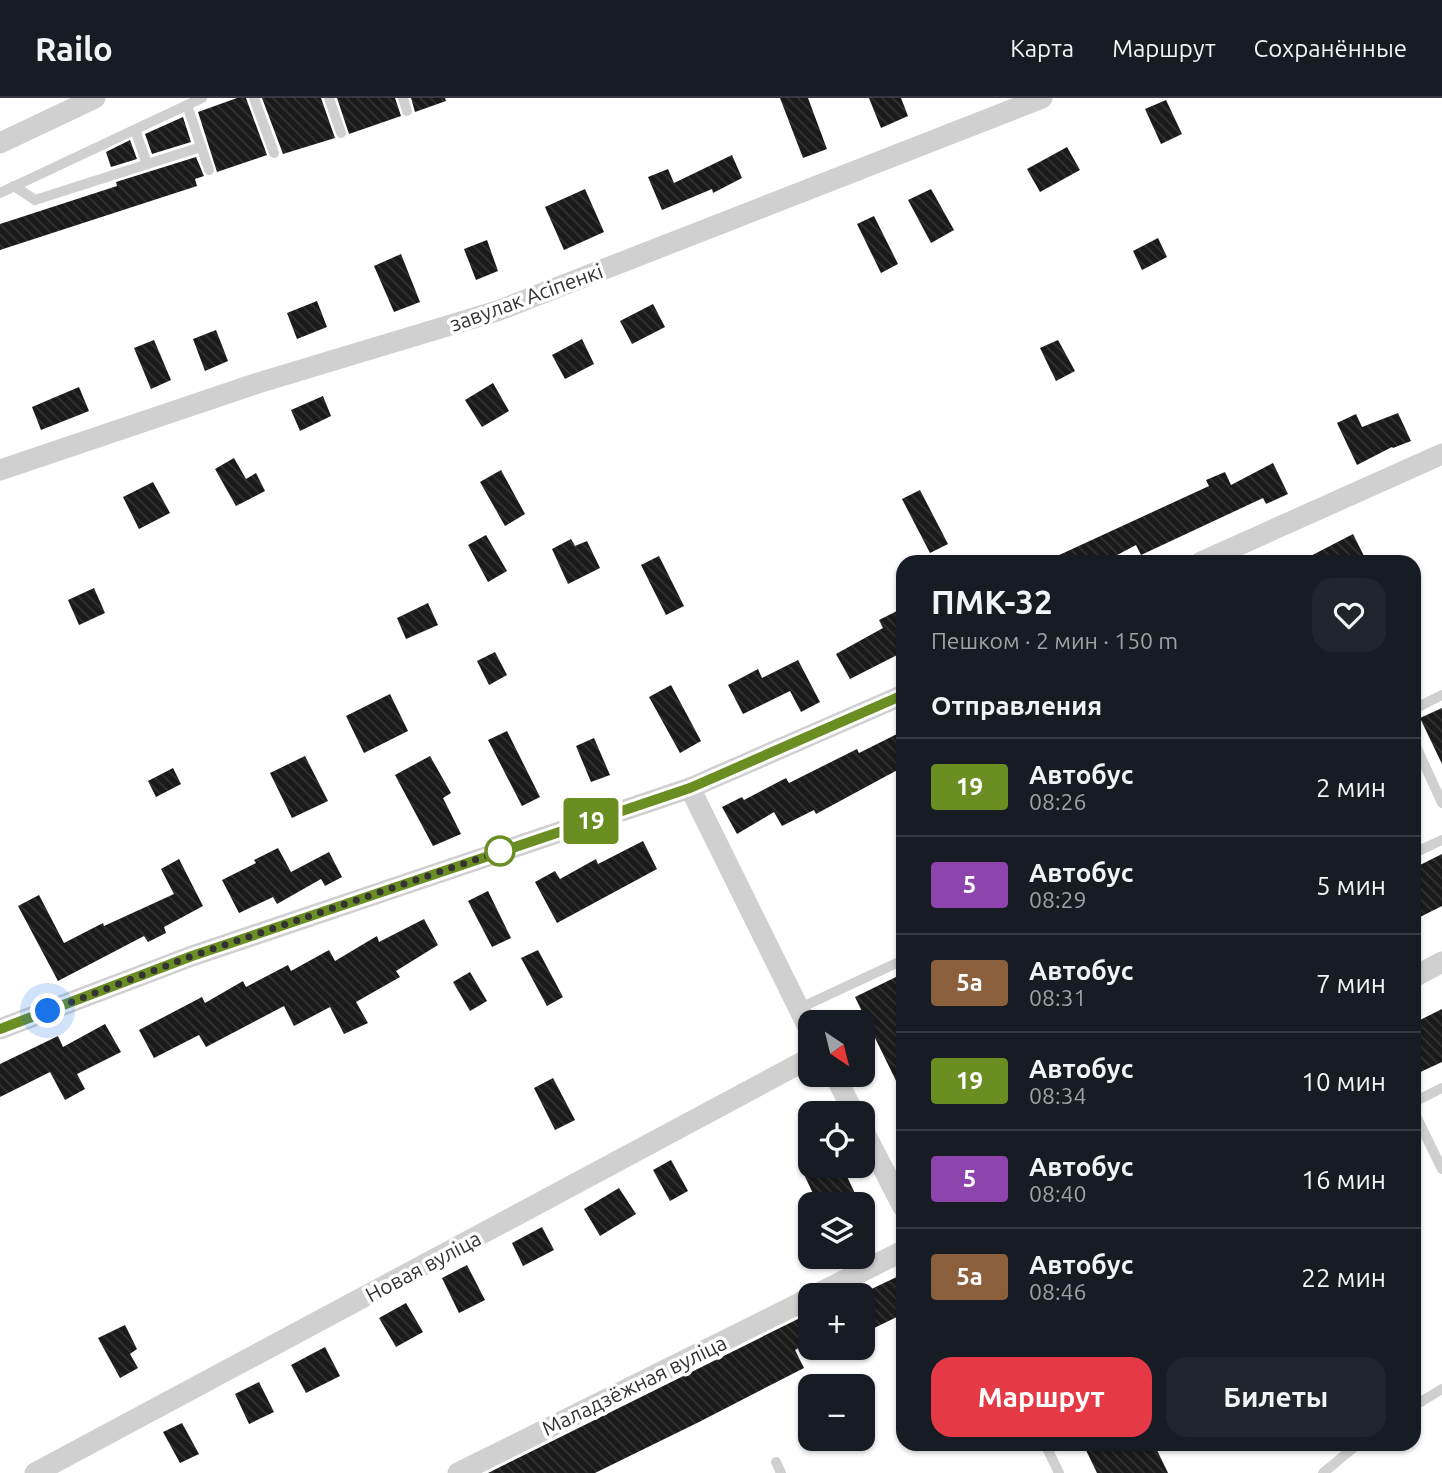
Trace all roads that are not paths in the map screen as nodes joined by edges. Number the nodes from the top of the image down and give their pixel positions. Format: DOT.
graph roads {
  1 [pos="95,98"];
  2 [pos="202,98"];
  3 [pos="254,98"];
  4 [pos="329,98"];
  5 [pos="403,98"];
  6 [pos="1042,98"];
  7 [pos="187,105"];
  8 [pos="407,111"];
  9 [pos="135,130"];
  10 [pos="341,133"];
  11 [pos="0,143"];
  12 [pos="201,147"];
  13 [pos="274,153"];
  14 [pos="147,164"];
  15 [pos="209,170"];
  16 [pos="14,186"];
  17 [pos="0,193"];
  18 [pos="1442,454"];
  19 [pos="0,470"];
  20 [pos="1217,555"];
  21 [pos="1442,695"];
  22 [pos="896,698"];
  23 [pos="1421,706"];
  24 [pos="1421,758"];
  25 [pos="690,788"];
  26 [pos="1442,803"];
  27 [pos="1442,839"];
  28 [pos="1421,850"];
  29 [pos="1442,962"];
  30 [pos="896,963"];
  31 [pos="1421,972"];
  32 [pos="798,1009"];
  33 [pos="0,1030"];
  34 [pos="798,1064"];
  35 [pos="1442,1088"];
  36 [pos="1421,1098"];
  37 [pos="1421,1126"];
  38 [pos="875,1153"];
  39 [pos="1442,1169"];
  40 [pos="896,1194"];
  41 [pos="896,1254"];
  42 [pos="839,1283"];
  43 [pos="798,1304"];
  44 [pos="1442,1389"];
  45 [pos="1421,1402"];
  46 [pos="1048,1451"];
  47 [pos="1349,1451"];
  48 [pos="35,1473"];
  49 [pos="458,1473"];
  50 [pos="1059,1473"];
  51 [pos="1322,1473"];
  1 -- 11 [label="street"];
  2 -- 7 [label="lane"];
  3 -- 13 [label="lane"];
  4 -- 10 [label="lane"];
  5 -- 8 [label="lane"];
  6 -- 19 [label="street, завулак Асіпенкі"];
  7 -- 9 [label="lane"];
  7 -- 12 [label="lane"];
  9 -- 14 [label="lane"];
  9 -- 16 [label="lane"];
  12 -- 14 [label="lane"];
  12 -- 15 [label="lane"];
  14 -- 16 [label="lane"];
  16 -- 17 [label="lane"];
  18 -- 20 [label="street"];
  21 -- 23 [label="lane"];
  22 -- 25 [label="street"];
  24 -- 26 [label="lane"];
  25 -- 32 [label="street"];
  25 -- 33 [label="street"];
  27 -- 28 [label="lane"];
  29 -- 31 [label="street"];
  30 -- 32 [label="lane"];
  34 -- 48 [label="street, Новая вуліца"];
  35 -- 36 [label="lane"];
  37 -- 39 [label="lane"];
  38 -- 40 [label="street"];
  41 -- 42 [label="street"];
  43 -- 49 [label="street, Маладзёжная вуліца"];
  44 -- 45 [label="lane"];
  46 -- 50 [label="lane"];
  47 -- 51 [label="lane"];
}
